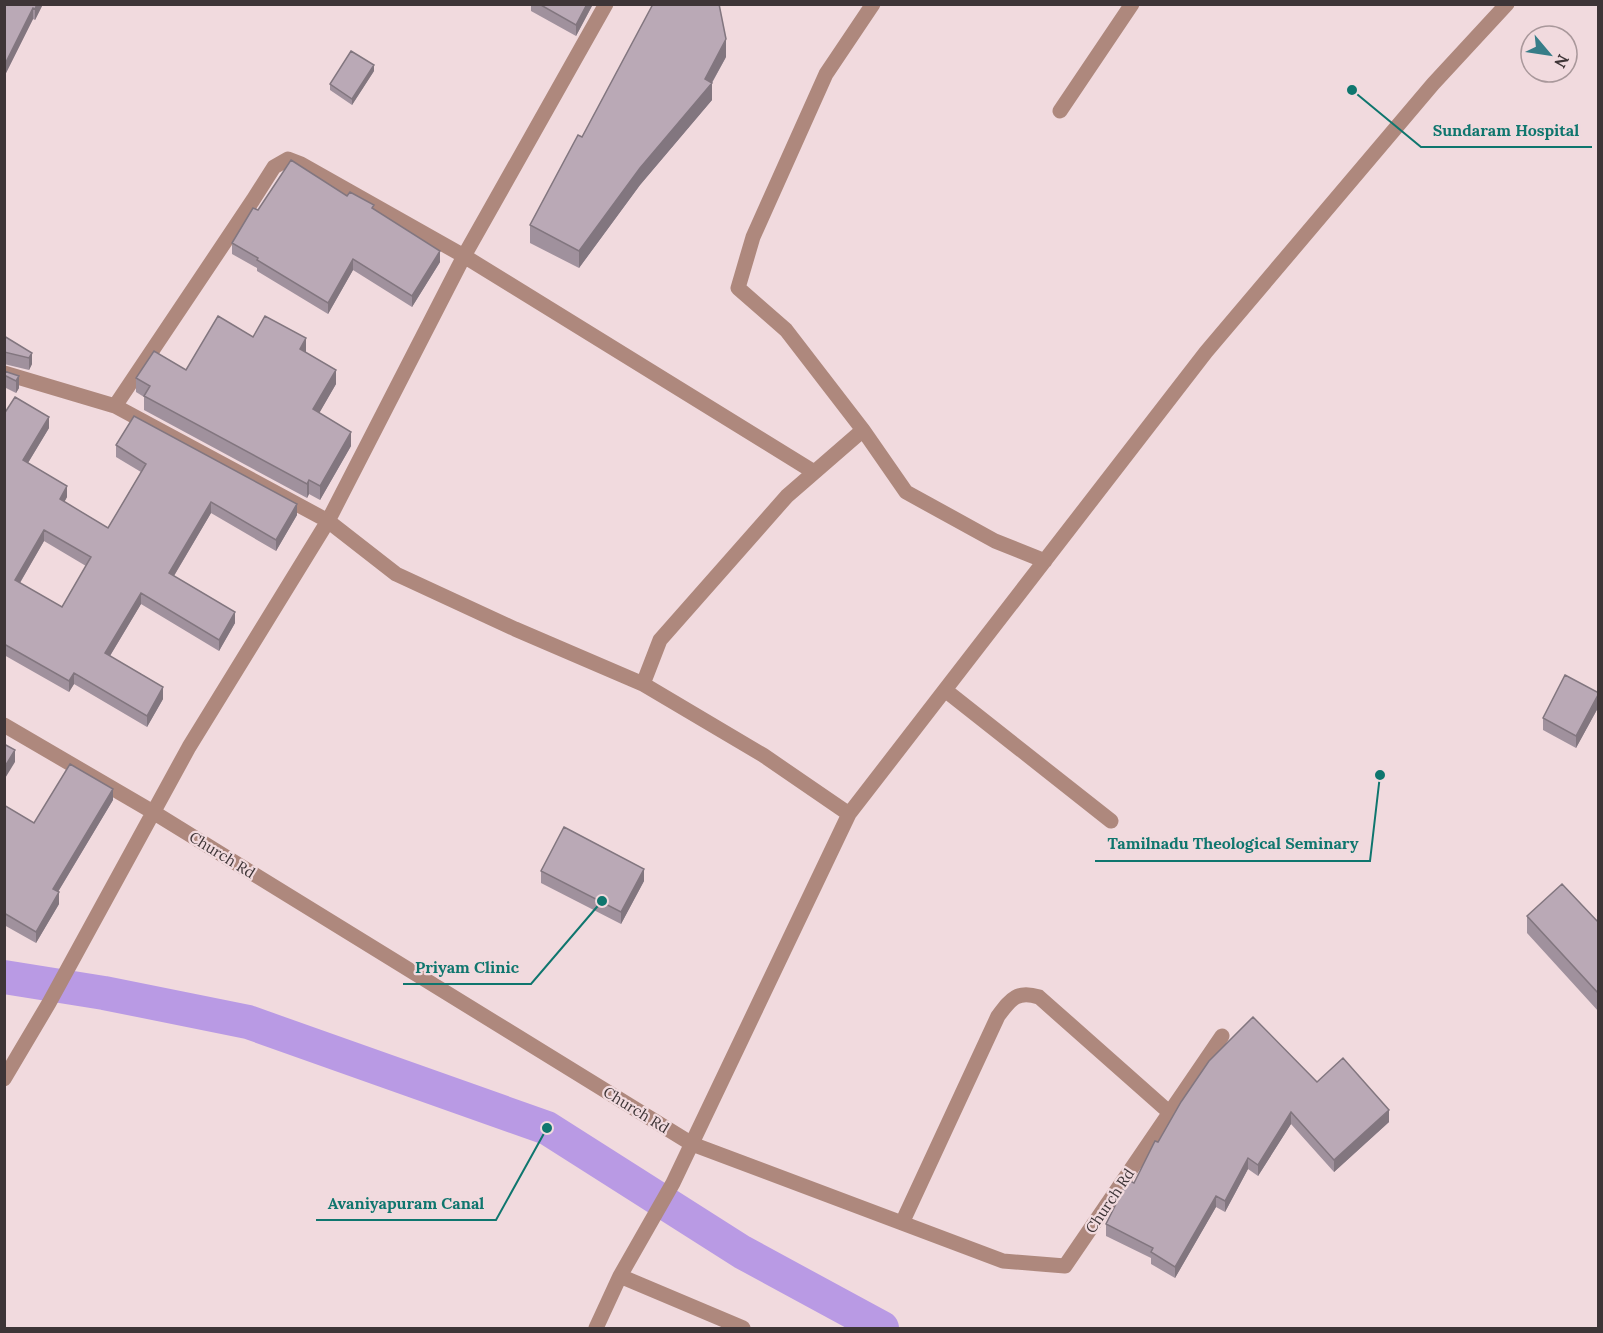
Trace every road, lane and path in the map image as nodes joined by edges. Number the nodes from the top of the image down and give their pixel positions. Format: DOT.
graph roads {
  1 [pos="606,4"];
  2 [pos="873,4"];
  3 [pos="1132,4"];
  4 [pos="1507,4"];
  5 [pos="1060,111"];
  6 [pos="464,256"];
  7 [pos="4,373"];
  8 [pos="115,406"];
  9 [pos="863,430"];
  10 [pos="814,472"];
  11 [pos="328,521"];
  12 [pos="1045,561"];
  13 [pos="643,684"];
  14 [pos="945,690"];
  15 [pos="4,725"];
  16 [pos="153,812"];
  17 [pos="849,814"];
  18 [pos="1111,820"];
  19 [pos="1222,1036"];
  20 [pos="4,1078"];
  21 [pos="1170,1113"];
  22 [pos="692,1144"];
  23 [pos="902,1223"];
  24 [pos="620,1276"];
  25 [pos="596,1329"];
  26 [pos="743,1329"];
  1 -- 6 [label="street"];
  2 -- 9 [label="street"];
  3 -- 5 [label="street"];
  4 -- 12 [label="street"];
  6 -- 8 [label="street"];
  6 -- 10 [label="street"];
  6 -- 11 [label="street"];
  7 -- 8 [label="street"];
  8 -- 11 [label="street"];
  9 -- 10 [label="street"];
  9 -- 12 [label="street"];
  10 -- 13 [label="street"];
  11 -- 13 [label="street"];
  11 -- 16 [label="street"];
  12 -- 14 [label="street"];
  13 -- 17 [label="street"];
  14 -- 17 [label="street"];
  14 -- 18 [label="street"];
  15 -- 16 [label="street, Church Rd"];
  16 -- 20 [label="street"];
  16 -- 22 [label="street, Church Rd"];
  17 -- 22 [label="street"];
  19 -- 21 [label="street, Church Rd"];
  21 -- 23 [label="street, Church Rd"];
  21 -- 23 [label="street"];
  22 -- 23 [label="street, Church Rd"];
  22 -- 24 [label="street"];
  24 -- 25 [label="street"];
  24 -- 26 [label="street"];
}
